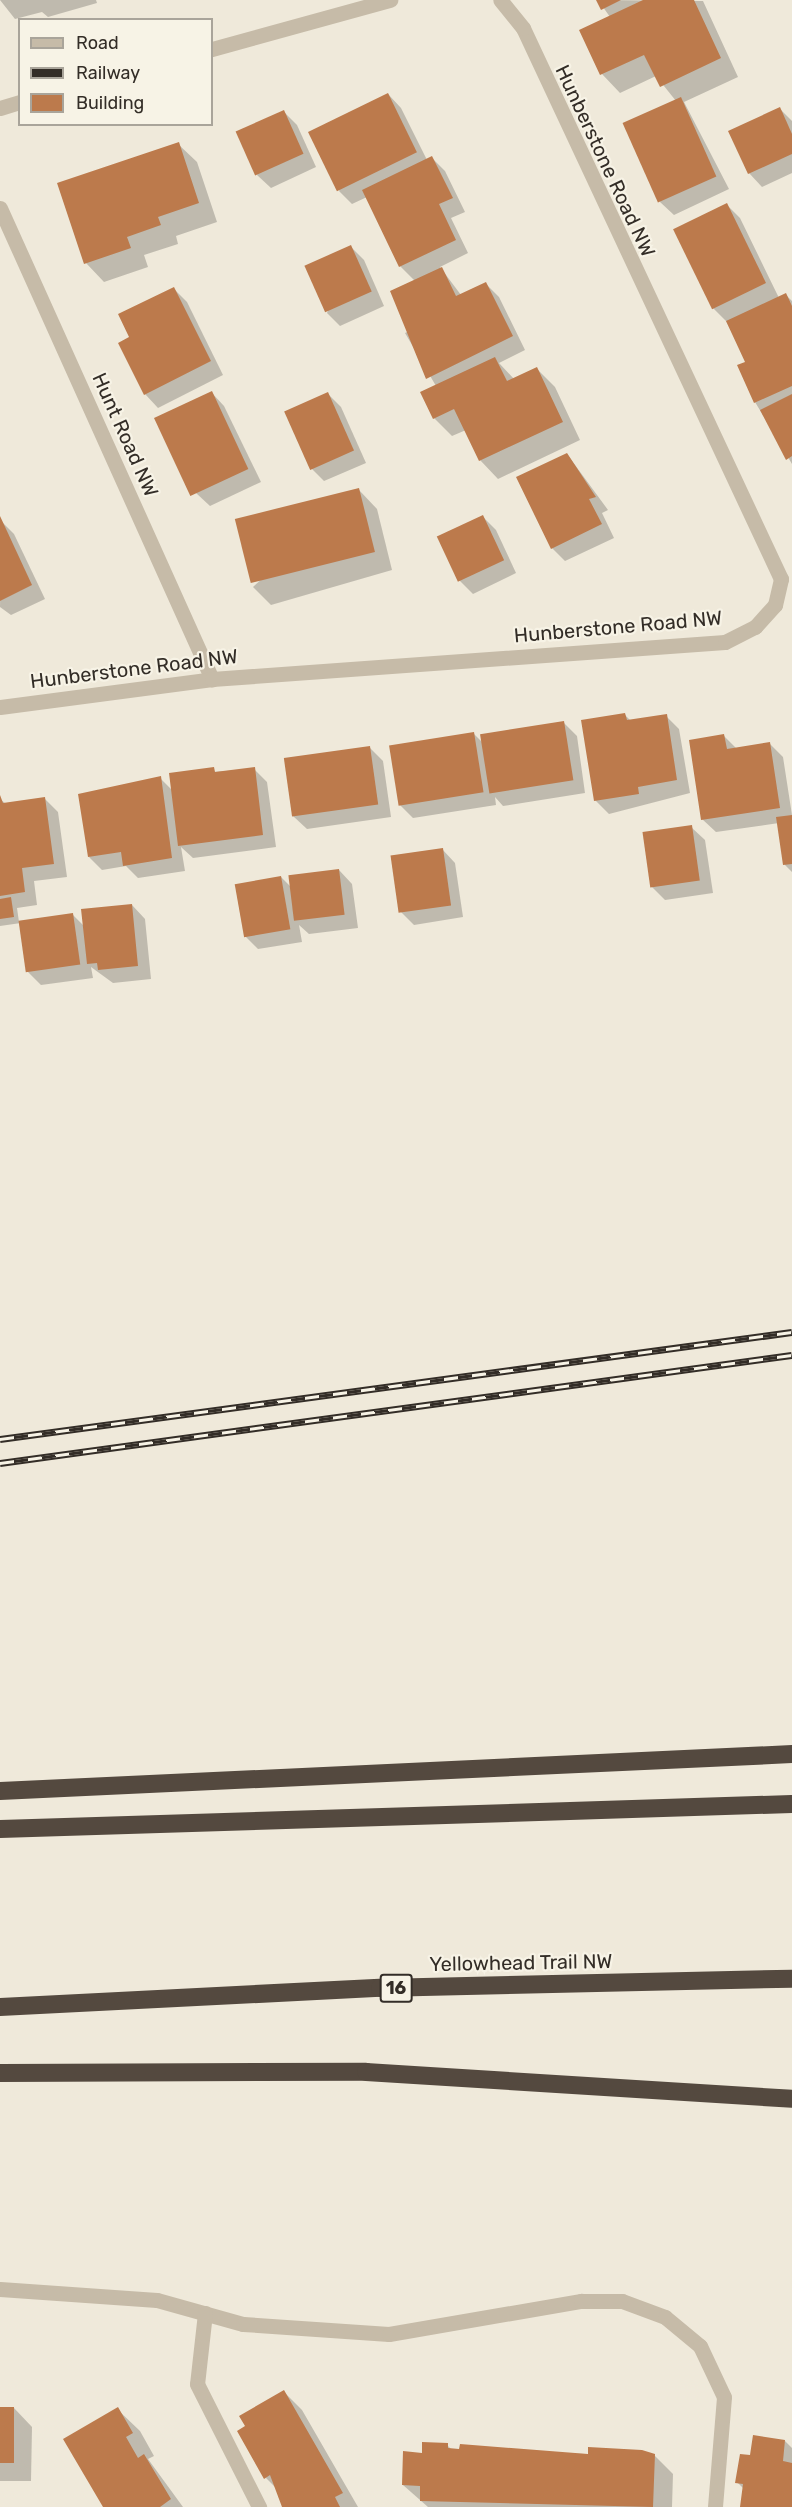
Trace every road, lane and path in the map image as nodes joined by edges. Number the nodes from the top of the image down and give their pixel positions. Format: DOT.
graph roads {
  1 [pos="390,0"];
  2 [pos="500,0"];
  3 [pos="213,49"];
  4 [pos="18,103"];
  5 [pos="0,108"];
  6 [pos="0,208"];
  7 [pos="212,679"];
  8 [pos="0,707"];
  9 [pos="792,1754"];
  10 [pos="0,1791"];
  11 [pos="792,1804"];
  12 [pos="0,1829"];
  13 [pos="792,1979"];
  14 [pos="0,2007"];
  15 [pos="0,2073"];
  16 [pos="792,2099"];
  17 [pos="0,2289"];
  18 [pos="205,2313"];
  19 [pos="259,2507"];
  20 [pos="715,2507"];
  1 -- 3 [label="street"];
  2 -- 7 [label="street, Hunberstone Road NW"];
  4 -- 5 [label="street"];
  6 -- 7 [label="street, Hunt Road NW"];
  7 -- 8 [label="street, Hunberstone Road NW"];
  9 -- 10 [label="highway"];
  11 -- 12 [label="highway"];
  13 -- 14 [label="highway, Yellowhead Trail NW / 16"];
  15 -- 16 [label="highway"];
  17 -- 18 [label="street"];
  18 -- 19 [label="street"];
  18 -- 20 [label="street"];
}
